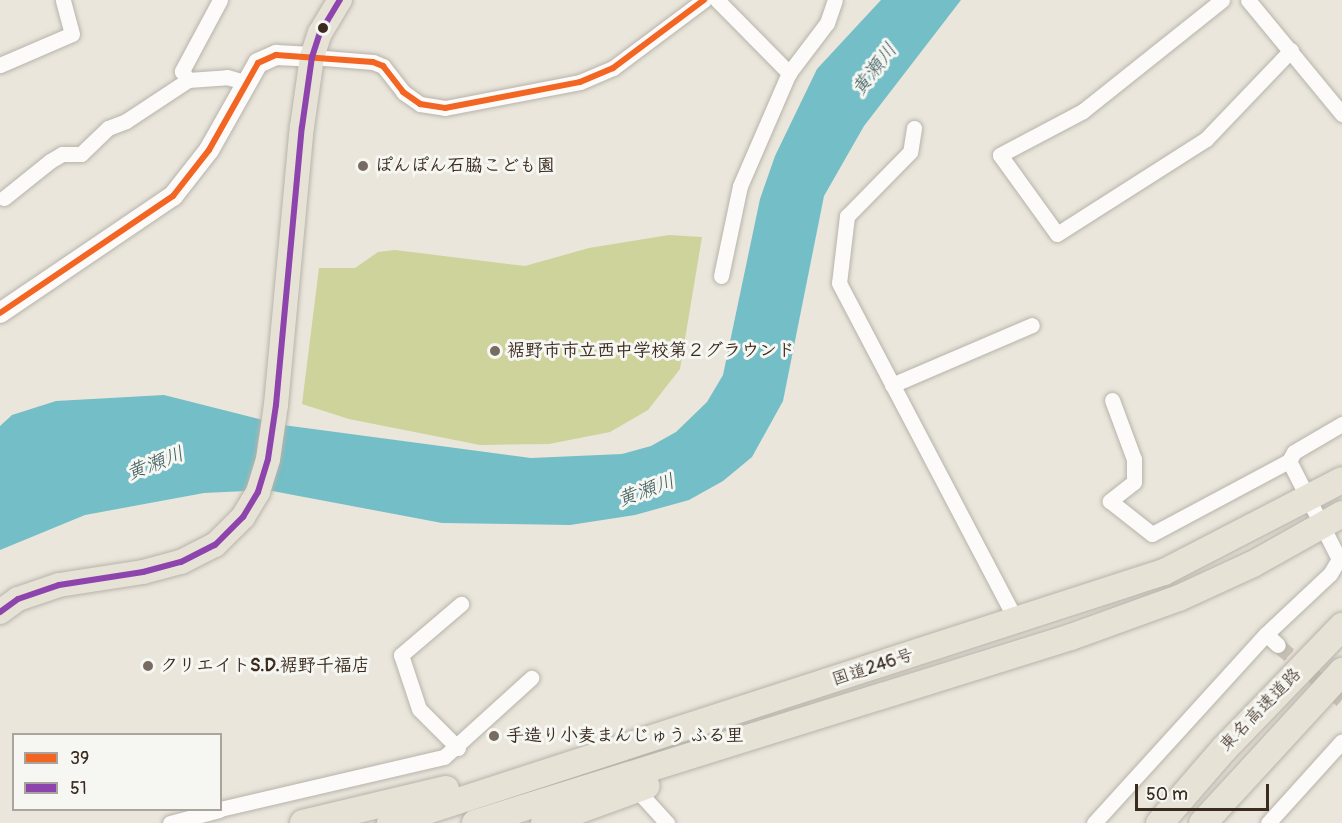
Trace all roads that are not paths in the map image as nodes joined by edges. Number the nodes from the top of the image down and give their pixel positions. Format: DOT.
graph roads {
  1 [pos="63,0"];
  2 [pos="220,0"];
  3 [pos="340,0"];
  4 [pos="704,0"];
  5 [pos="717,0"];
  6 [pos="835,0"];
  7 [pos="1222,0"];
  8 [pos="1248,0"];
  9 [pos="1291,50"];
  10 [pos="312,57"];
  11 [pos="0,65"];
  12 [pos="789,73"];
  13 [pos="188,80"];
  14 [pos="244,82"];
  15 [pos="1342,114"];
  16 [pos="914,128"];
  17 [pos="4,198"];
  18 [pos="721,276"];
  19 [pos="0,313"];
  20 [pos="1032,325"];
  21 [pos="892,385"];
  22 [pos="1112,400"];
  23 [pos="1342,424"];
  24 [pos="1289,461"];
  25 [pos="1342,480"];
  26 [pos="1306,500"];
  27 [pos="1334,520"];
  28 [pos="461,604"];
  29 [pos="0,612"];
  30 [pos="1017,622"];
  31 [pos="1342,626"];
  32 [pos="1266,634"];
  33 [pos="1278,645"];
  34 [pos="1342,671"];
  35 [pos="531,678"];
  36 [pos="806,718"];
  37 [pos="1342,741"];
  38 [pos="458,748"];
  39 [pos="562,768"];
  40 [pos="637,790"];
  41 [pos="222,809"];
  42 [pos="213,811"];
  43 [pos="171,823"];
  44 [pos="303,823"];
  45 [pos="390,823"];
  46 [pos="475,823"];
  47 [pos="544,823"];
  48 [pos="667,823"];
  49 [pos="1094,823"];
  50 [pos="1159,823"];
  51 [pos="1202,823"];
  52 [pos="1268,823"];
  1 -- 11 [label="street"];
  2 -- 13 [label="street"];
  3 -- 10 [label="main road"];
  4 -- 10 [label="street"];
  5 -- 12 [label="street"];
  6 -- 12 [label="street"];
  7 -- 9 [label="street"];
  8 -- 9 [label="street"];
  9 -- 15 [label="street"];
  10 -- 14 [label="street"];
  10 -- 29 [label="main road"];
  12 -- 18 [label="street"];
  13 -- 14 [label="street"];
  13 -- 17 [label="street"];
  14 -- 19 [label="street"];
  16 -- 21 [label="street"];
  20 -- 21 [label="street"];
  21 -- 30 [label="street"];
  22 -- 24 [label="street"];
  23 -- 24 [label="street"];
  24 -- 26 [label="street"];
  25 -- 26 [label="highway, 国道246号"];
  26 -- 27 [label="street"];
  26 -- 30 [label="highway, 国道246号"];
  27 -- 32 [label="street"];
  27 -- 36 [label="highway, 国道246号"];
  28 -- 38 [label="street"];
  30 -- 39 [label="highway, 国道246号"];
  31 -- 50 [label="highway, 東名高速道路"];
  32 -- 33 [label="street"];
  32 -- 49 [label="street"];
  34 -- 51 [label="highway, 東名高速道路"];
  35 -- 38 [label="street"];
  36 -- 40 [label="highway"];
  36 -- 46 [label="highway, 国道246号"];
  37 -- 52 [label="street"];
  38 -- 41 [label="street"];
  39 -- 44 [label="highway"];
  39 -- 45 [label="highway, 国道246号"];
  40 -- 47 [label="highway"];
  40 -- 48 [label="street"];
  42 -- 43 [label="street"];
}
